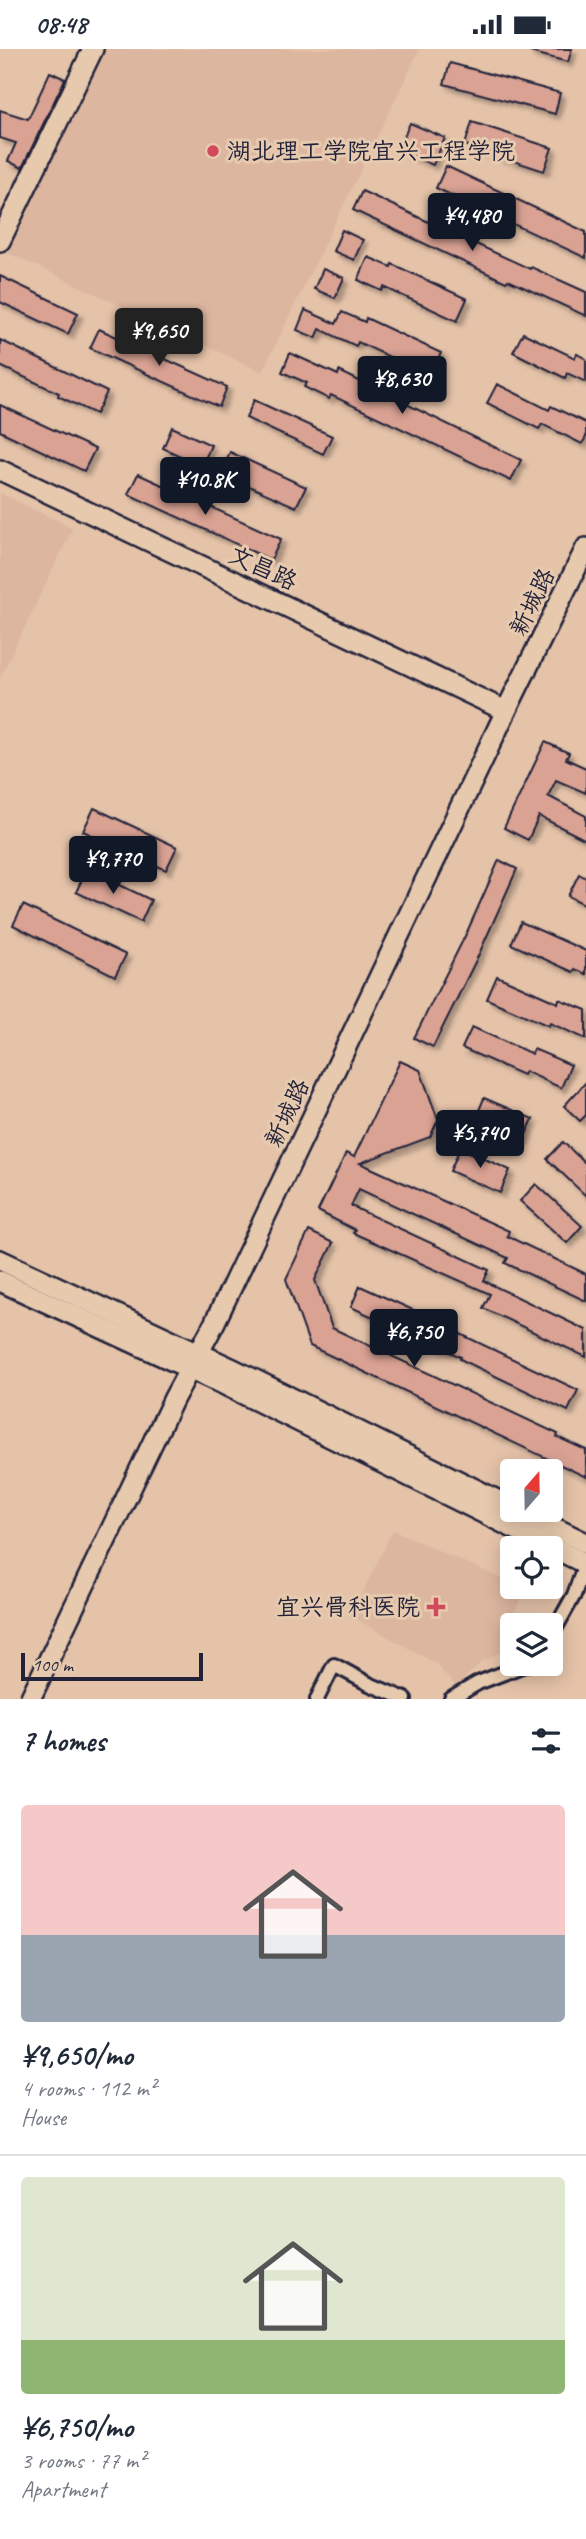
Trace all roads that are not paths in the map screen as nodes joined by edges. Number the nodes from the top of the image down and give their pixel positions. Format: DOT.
graph roads {
  1 [pos="93,49"];
  2 [pos="0,241"];
  3 [pos="0,470"];
  4 [pos="586,548"];
  5 [pos="506,711"];
  6 [pos="0,1260"];
  7 [pos="0,1281"];
  8 [pos="194,1360"];
  9 [pos="500,1502"];
  10 [pos="545,1523"];
  11 [pos="586,1543"];
  12 [pos="585,1564"];
  13 [pos="563,1615"];
  14 [pos="500,1674"];
  15 [pos="453,1698"];
  16 [pos="30,1699"];
  17 [pos="317,1699"];
  18 [pos="405,1699"];
  1 -- 2 [label="street"];
  3 -- 5 [label="street, 文昌路"];
  4 -- 5 [label="street, 新城路"];
  5 -- 8 [label="street, 新城路"];
  6 -- 8 [label="street"];
  7 -- 8 [label="street"];
  8 -- 9 [label="street"];
  8 -- 12 [label="street"];
  8 -- 16 [label="street, 新城路"];
  10 -- 11 [label="street"];
  12 -- 13 [label="street"];
  14 -- 15 [label="street"];
  17 -- 18 [label="street"];
}
